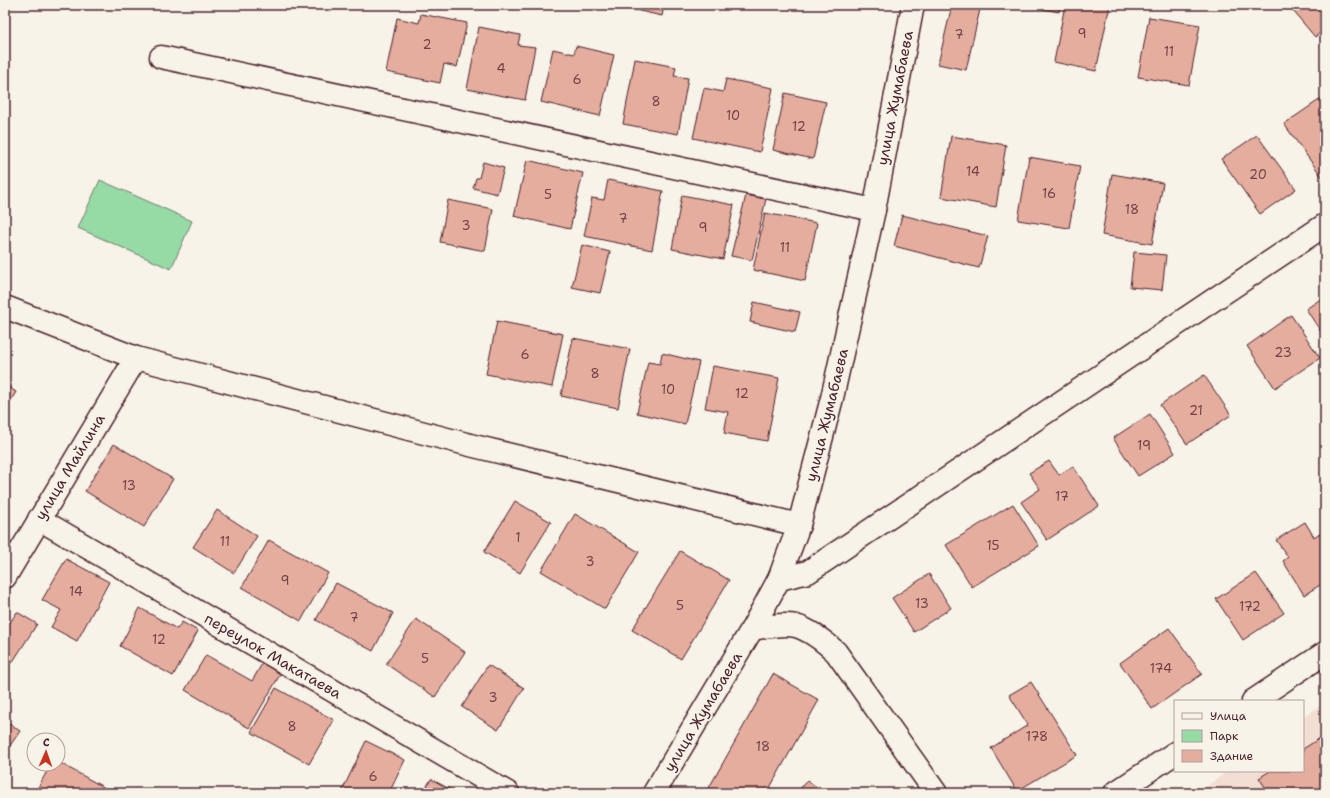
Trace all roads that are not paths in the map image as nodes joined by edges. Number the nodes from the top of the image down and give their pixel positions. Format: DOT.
graph roads {
  1 [pos="913,5"];
  2 [pos="161,57"];
  3 [pos="874,210"];
  4 [pos="1325,225"];
  5 [pos="5,307"];
  6 [pos="136,358"];
  7 [pos="39,519"];
  8 [pos="799,525"];
  9 [pos="5,577"];
  10 [pos="779,579"];
  11 [pos="752,629"];
  12 [pos="1325,653"];
  13 [pos="1254,700"];
  14 [pos="1174,754"];
  15 [pos="508,793"];
  16 [pos="654,793"];
  17 [pos="936,793"];
  18 [pos="1115,793"];
  1 -- 3 [label="street, улица Жумабаева"];
  2 -- 3 [label="street"];
  3 -- 8 [label="street, улица Жумабаева"];
  4 -- 10 [label="street"];
  5 -- 6 [label="street"];
  6 -- 7 [label="street, улица Майлина"];
  6 -- 8 [label="street"];
  7 -- 9 [label="street, улица Майлина"];
  7 -- 15 [label="street, переулок Макатаева"];
  8 -- 10 [label="street, улица Жумабаева"];
  10 -- 11 [label="street, улица Жумабаева"];
  11 -- 16 [label="street, улица Жумабаева"];
  11 -- 17 [label="street"];
  12 -- 13 [label="street"];
  14 -- 18 [label="street"];
}
